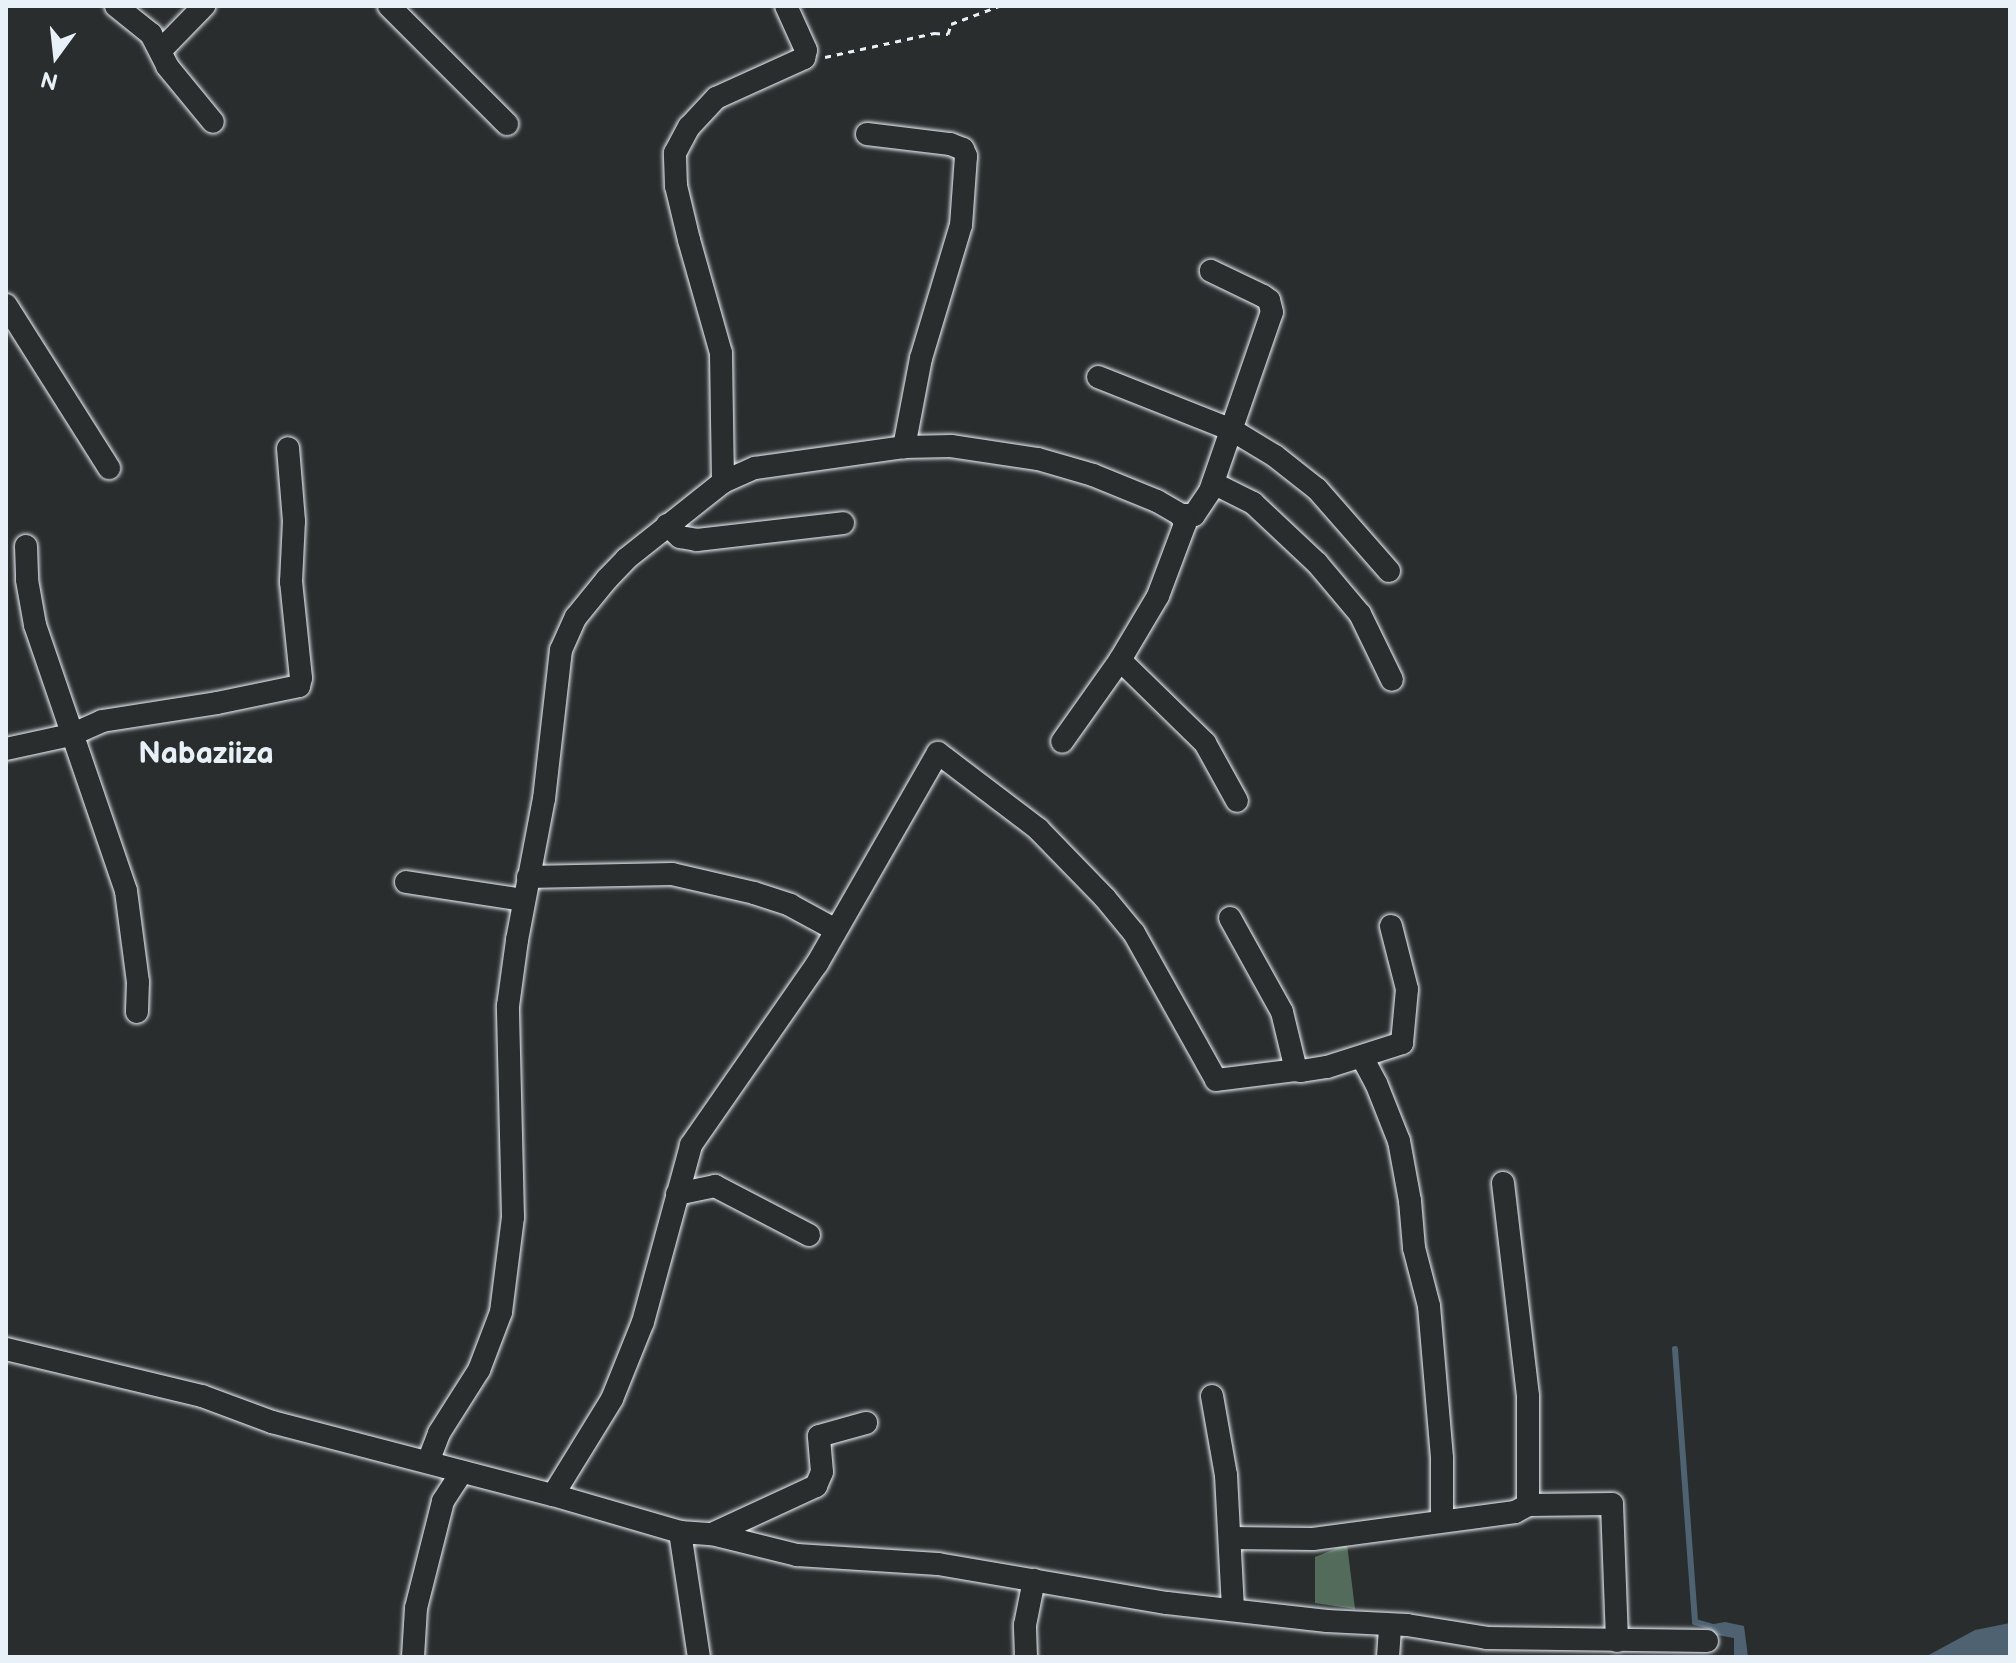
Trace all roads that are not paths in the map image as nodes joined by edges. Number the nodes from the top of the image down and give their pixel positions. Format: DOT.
graph roads {
  1 [pos="116,6"];
  2 [pos="204,6"];
  3 [pos="389,6"];
  4 [pos="786,6"];
  5 [pos="161,50"];
  6 [pos="213,122"];
  7 [pos="507,124"];
  8 [pos="867,134"];
  9 [pos="1211,271"];
  10 [pos="6,305"];
  11 [pos="1098,377"];
  12 [pos="1232,430"];
  13 [pos="904,447"];
  14 [pos="288,448"];
  15 [pos="109,468"];
  16 [pos="723,482"];
  17 [pos="1213,483"];
  18 [pos="1181,515"];
  19 [pos="843,523"];
  20 [pos="667,525"];
  21 [pos="26,546"];
  22 [pos="1389,571"];
  23 [pos="1120,660"];
  24 [pos="1392,680"];
  25 [pos="71,735"];
  26 [pos="1062,742"];
  27 [pos="6,749"];
  28 [pos="1237,801"];
  29 [pos="528,877"];
  30 [pos="406,882"];
  31 [pos="523,900"];
  32 [pos="1230,918"];
  33 [pos="1391,926"];
  34 [pos="836,930"];
  35 [pos="137,1012"];
  36 [pos="1362,1057"];
  37 [pos="1296,1070"];
  38 [pos="1503,1183"];
  39 [pos="677,1194"];
  40 [pos="809,1235"];
  41 [pos="6,1350"];
  42 [pos="1212,1396"];
  43 [pos="866,1423"];
  44 [pos="428,1462"];
  45 [pos="462,1472"];
  46 [pos="553,1495"];
  47 [pos="1528,1505"];
  48 [pos="1442,1521"];
  49 [pos="680,1532"];
  50 [pos="712,1534"];
  51 [pos="1231,1538"];
  52 [pos="1034,1580"];
  53 [pos="1233,1609"];
  54 [pos="1390,1625"];
  55 [pos="1617,1641"];
  56 [pos="1707,1641"];
  57 [pos="413,1657"];
  58 [pos="699,1657"];
  59 [pos="1026,1657"];
  60 [pos="1388,1657"];
  1 -- 5 [label="street"];
  2 -- 5 [label="street"];
  3 -- 7 [label="street"];
  4 -- 16 [label="street"];
  5 -- 6 [label="street"];
  8 -- 13 [label="street"];
  9 -- 12 [label="street"];
  10 -- 15 [label="street"];
  11 -- 12 [label="street"];
  12 -- 17 [label="street"];
  12 -- 22 [label="street"];
  13 -- 16 [label="street"];
  13 -- 18 [label="street"];
  14 -- 25 [label="street"];
  16 -- 20 [label="street"];
  17 -- 18 [label="street"];
  17 -- 24 [label="street"];
  18 -- 23 [label="street"];
  19 -- 20 [label="street"];
  20 -- 29 [label="street"];
  21 -- 25 [label="street"];
  23 -- 26 [label="street"];
  23 -- 28 [label="street"];
  25 -- 27 [label="street"];
  25 -- 35 [label="street"];
  29 -- 31 [label="street"];
  29 -- 34 [label="street"];
  30 -- 31 [label="street"];
  31 -- 44 [label="street"];
  32 -- 37 [label="street"];
  33 -- 36 [label="street"];
  34 -- 37 [label="street"];
  34 -- 39 [label="street"];
  36 -- 37 [label="street"];
  36 -- 48 [label="street"];
  38 -- 47 [label="street"];
  39 -- 40 [label="street"];
  39 -- 46 [label="street"];
  41 -- 44 [label="street"];
  42 -- 51 [label="street"];
  43 -- 50 [label="street"];
  44 -- 45 [label="street"];
  45 -- 46 [label="street"];
  45 -- 57 [label="street"];
  46 -- 49 [label="street"];
  47 -- 48 [label="street"];
  47 -- 55 [label="street"];
  48 -- 51 [label="street"];
  49 -- 50 [label="street"];
  49 -- 58 [label="street"];
  50 -- 52 [label="street"];
  51 -- 53 [label="street"];
  52 -- 53 [label="street"];
  52 -- 59 [label="street"];
  53 -- 54 [label="street"];
  54 -- 55 [label="street"];
  54 -- 60 [label="street"];
  55 -- 56 [label="street"];
}
